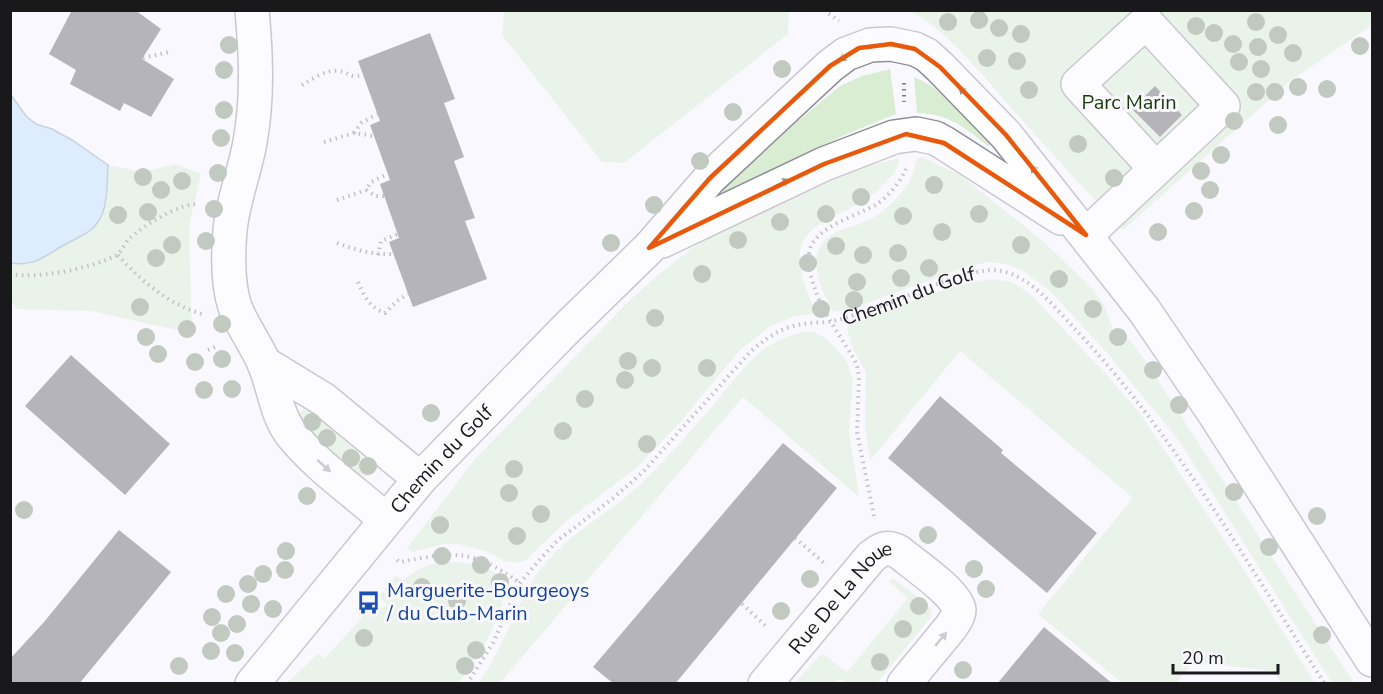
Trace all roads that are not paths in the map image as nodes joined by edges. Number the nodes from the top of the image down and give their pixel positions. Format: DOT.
graph roads {
  1 [pos="252,10"];
  2 [pos="1155,168"];
  3 [pos="1086,235"];
  4 [pos="649,248"];
  5 [pos="264,363"];
  6 [pos="420,479"];
  7 [pos="386,520"];
  8 [pos="1372,660"];
  9 [pos="252,684"];
  10 [pos="765,684"];
  11 [pos="904,684"];
  1 -- 5 [label="street"];
  2 -- 3 [label="street"];
  4 -- 3 [label="street, Chemin du Golf, one-way"];
  3 -- 4 [label="street, Chemin du Golf, one-way"];
  3 -- 8 [label="street, Chemin du Golf"];
  4 -- 6 [label="street, Chemin du Golf"];
  5 -- 6 [label="street"];
  5 -- 7 [label="street, one-way"];
  6 -- 7 [label="street, Chemin du Golf"];
  7 -- 9 [label="street, Chemin du Golf"];
  11 -- 10 [label="street, Rue De La Noue, one-way"];
}
